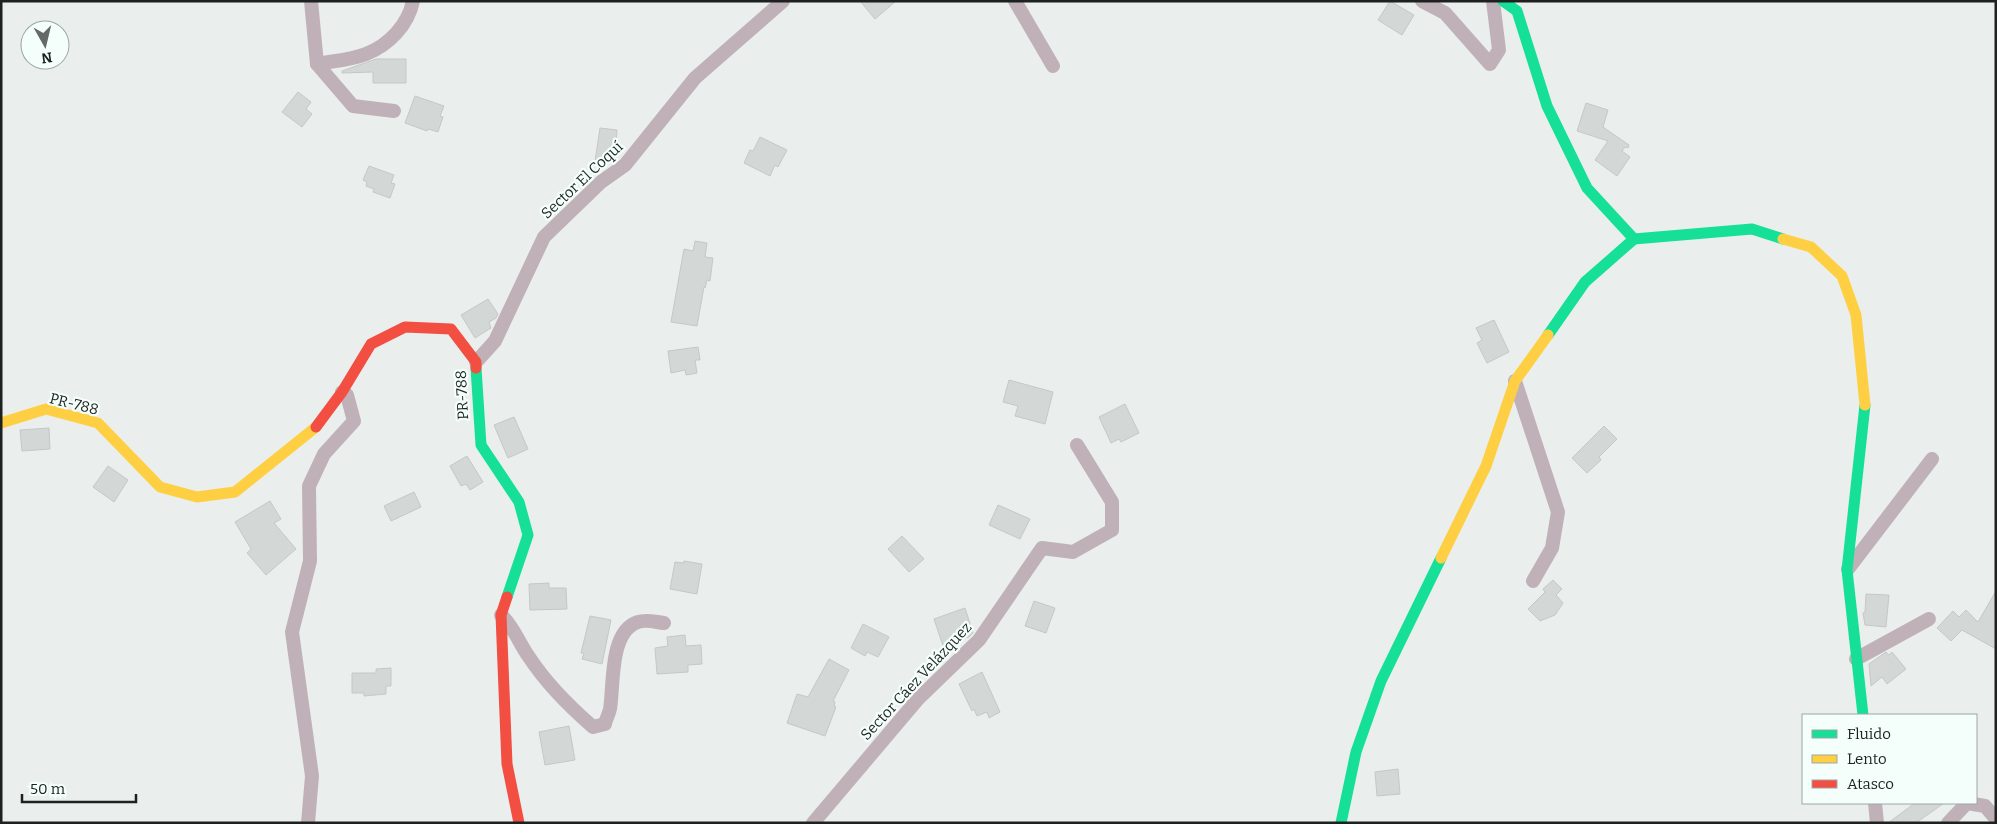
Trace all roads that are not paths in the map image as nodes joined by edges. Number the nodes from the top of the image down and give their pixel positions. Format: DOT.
graph roads {
  1 [pos="310,1"];
  2 [pos="413,1"];
  3 [pos="783,1"];
  4 [pos="1015,1"];
  5 [pos="1422,1"];
  6 [pos="1493,1"];
  7 [pos="1502,1"];
  8 [pos="317,64"];
  9 [pos="1053,66"];
  10 [pos="394,112"];
  11 [pos="1634,239"];
  12 [pos="476,362"];
  13 [pos="1515,380"];
  14 [pos="342,392"];
  15 [pos="1,423"];
  16 [pos="1076,445"];
  17 [pos="1932,459"];
  18 [pos="1848,570"];
  19 [pos="1533,581"];
  20 [pos="501,615"];
  21 [pos="1929,619"];
  22 [pos="664,623"];
  23 [pos="1856,659"];
  24 [pos="1864,714"];
  25 [pos="1875,804"];
  26 [pos="1966,804"];
  27 [pos="1973,804"];
  28 [pos="1996,819"];
  29 [pos="308,823"];
  30 [pos="519,823"];
  31 [pos="813,823"];
  32 [pos="1341,823"];
  33 [pos="1877,823"];
  34 [pos="1948,823"];
  1 -- 8 [label="street"];
  2 -- 8 [label="street"];
  3 -- 12 [label="street, Sector El Coquí"];
  4 -- 9 [label="street"];
  5 -- 6 [label="street"];
  7 -- 11 [label="street"];
  8 -- 10 [label="street"];
  11 -- 13 [label="street"];
  11 -- 18 [label="street"];
  12 -- 14 [label="street, PR-788 / PR-788"];
  12 -- 20 [label="street, PR-788 / PR-788"];
  13 -- 19 [label="street"];
  13 -- 32 [label="street"];
  14 -- 15 [label="street, PR-788 / PR-788"];
  14 -- 29 [label="street"];
  16 -- 31 [label="street, Sector Cáez Velázquez"];
  17 -- 18 [label="street"];
  18 -- 23 [label="street"];
  20 -- 22 [label="street"];
  20 -- 30 [label="street, PR-788 / PR-788"];
  21 -- 23 [label="street"];
  23 -- 24 [label="street"];
  25 -- 33 [label="street"];
  26 -- 34 [label="street"];
  27 -- 28 [label="street"];
}
